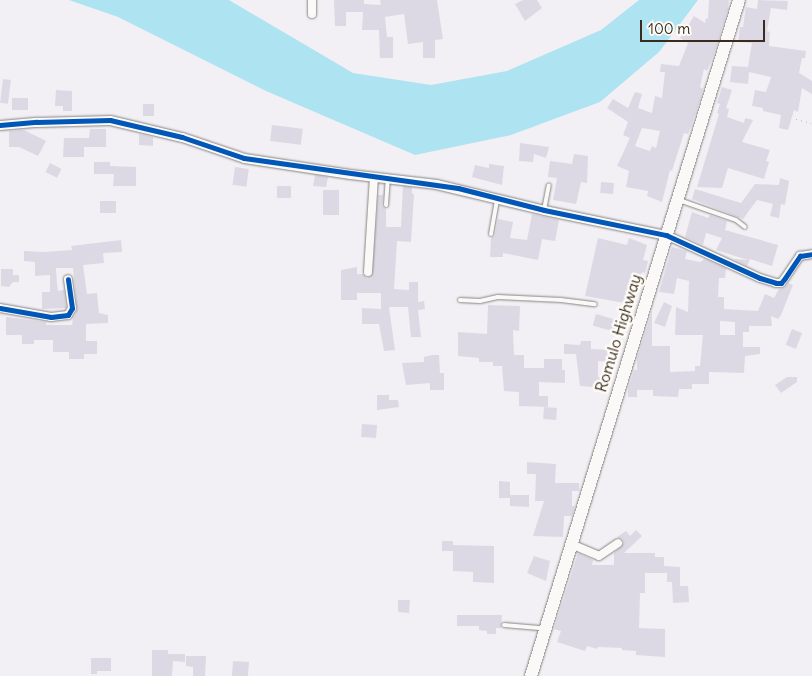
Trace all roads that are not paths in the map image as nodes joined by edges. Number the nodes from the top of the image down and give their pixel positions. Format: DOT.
graph roads {
  1 [pos="312,0"];
  2 [pos="739,0"];
  3 [pos="312,14"];
  4 [pos="0,125"];
  5 [pos="374,177"];
  6 [pos="388,178"];
  7 [pos="549,185"];
  8 [pos="497,198"];
  9 [pos="677,199"];
  10 [pos="386,205"];
  11 [pos="544,210"];
  12 [pos="745,227"];
  13 [pos="491,234"];
  14 [pos="666,235"];
  15 [pos="812,254"];
  16 [pos="368,272"];
  17 [pos="68,278"];
  18 [pos="460,300"];
  19 [pos="595,304"];
  20 [pos="0,308"];
  21 [pos="618,543"];
  22 [pos="571,544"];
  23 [pos="504,625"];
  24 [pos="546,629"];
  25 [pos="531,676"];
  1 -- 3 [label="street"];
  2 -- 9 [label="highway, Romulo Highway"];
  4 -- 5 [label="street"];
  5 -- 6 [label="street"];
  5 -- 16 [label="street"];
  6 -- 8 [label="street"];
  6 -- 10 [label="lane"];
  7 -- 11 [label="lane"];
  8 -- 11 [label="street"];
  8 -- 13 [label="lane"];
  9 -- 12 [label="lane"];
  9 -- 14 [label="highway, Romulo Highway"];
  11 -- 14 [label="street"];
  14 -- 15 [label="street"];
  14 -- 22 [label="highway, Romulo Highway"];
  17 -- 20 [label="street"];
  18 -- 19 [label="lane"];
  21 -- 22 [label="street"];
  22 -- 24 [label="highway, Romulo Highway"];
  23 -- 24 [label="lane"];
  24 -- 25 [label="highway, Romulo Highway"];
}
